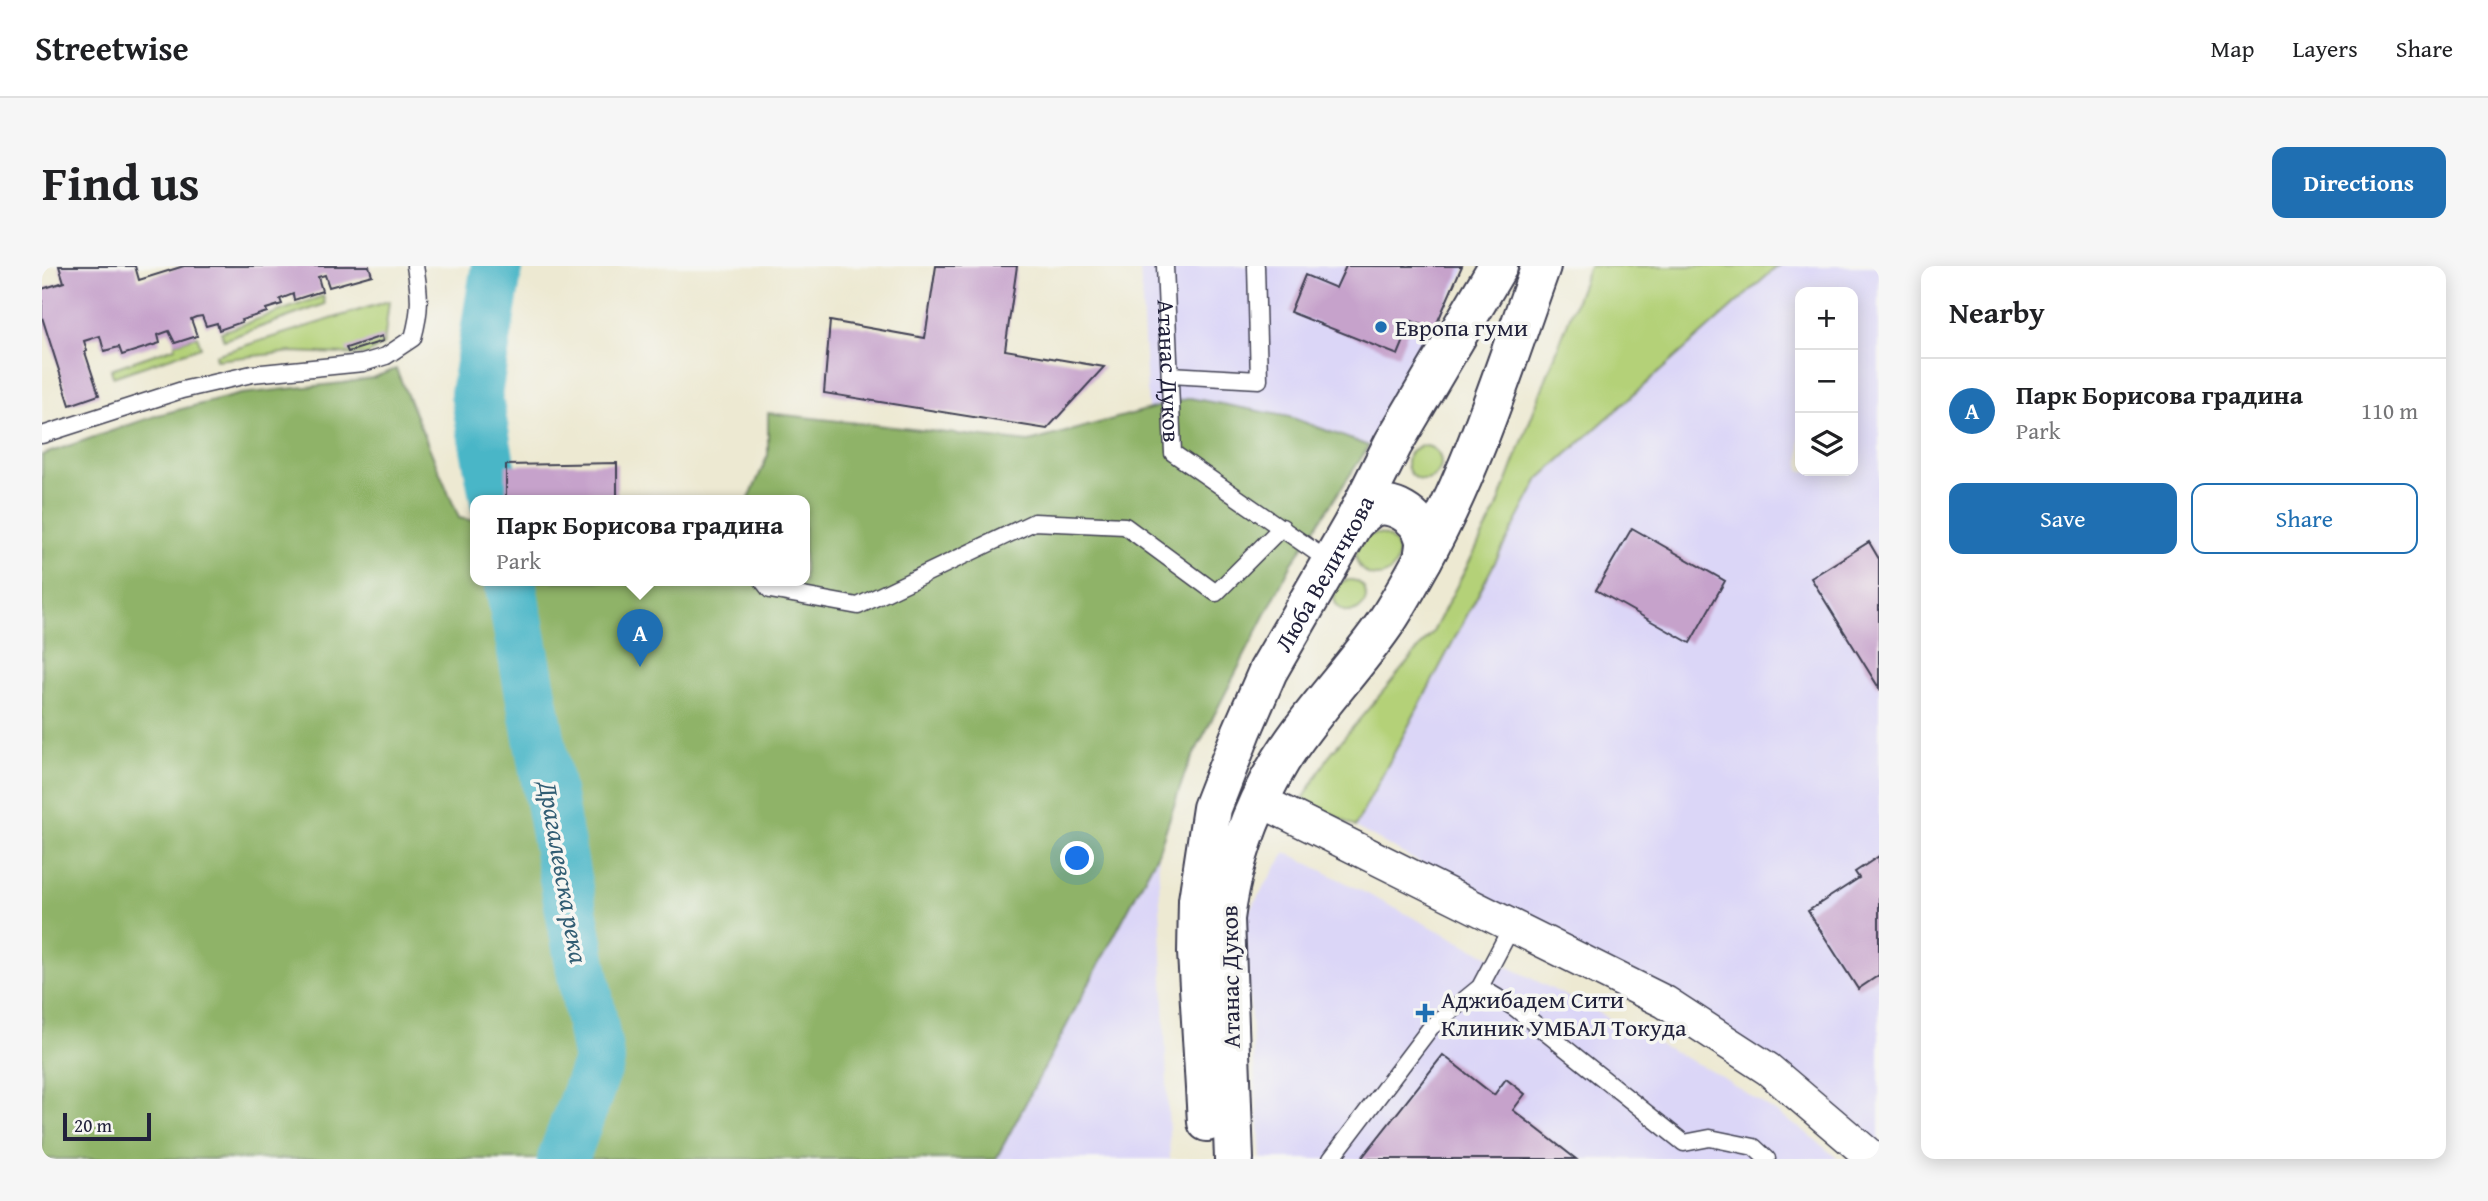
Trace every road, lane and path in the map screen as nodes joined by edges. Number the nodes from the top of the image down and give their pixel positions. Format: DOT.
graph roads {
  1 [pos="415,266"];
  2 [pos="1165,266"];
  3 [pos="1256,266"];
  4 [pos="1498,266"];
  5 [pos="1541,266"];
  6 [pos="1170,375"];
  7 [pos="42,435"];
  8 [pos="1354,522"];
  9 [pos="1282,527"];
  10 [pos="1423,559"];
  11 [pos="1331,562"];
  12 [pos="767,586"];
  13 [pos="1268,671"];
  14 [pos="1322,705"];
  15 [pos="1259,800"];
  16 [pos="1198,900"];
  17 [pos="1512,926"];
  18 [pos="1480,987"];
  19 [pos="1210,1159"];
  20 [pos="1234,1159"];
  21 [pos="1331,1159"];
  22 [pos="1767,1159"];
  23 [pos="1874,1159"];
  1 -- 7 [label="lane"];
  2 -- 6 [label="lane, Атанас Дуков"];
  3 -- 6 [label="lane"];
  4 -- 8 [label="main road, Люба Величкова"];
  5 -- 10 [label="main road"];
  6 -- 9 [label="lane, Атанас Дуков"];
  8 -- 10 [label="main road"];
  8 -- 11 [label="main road, Люба Величкова"];
  9 -- 11 [label="lane, Атанас Дуков"];
  9 -- 12 [label="lane"];
  10 -- 14 [label="main road"];
  11 -- 13 [label="main road, Люба Величкова"];
  13 -- 14 [label="main road"];
  13 -- 16 [label="main road, Люба Величкова"];
  14 -- 15 [label="main road"];
  15 -- 17 [label="street"];
  15 -- 20 [label="main road, Атанас Дуков"];
  16 -- 19 [label="main road, Атанас Дуков"];
  17 -- 18 [label="lane"];
  17 -- 23 [label="street"];
  18 -- 21 [label="lane"];
  18 -- 22 [label="lane"];
}
